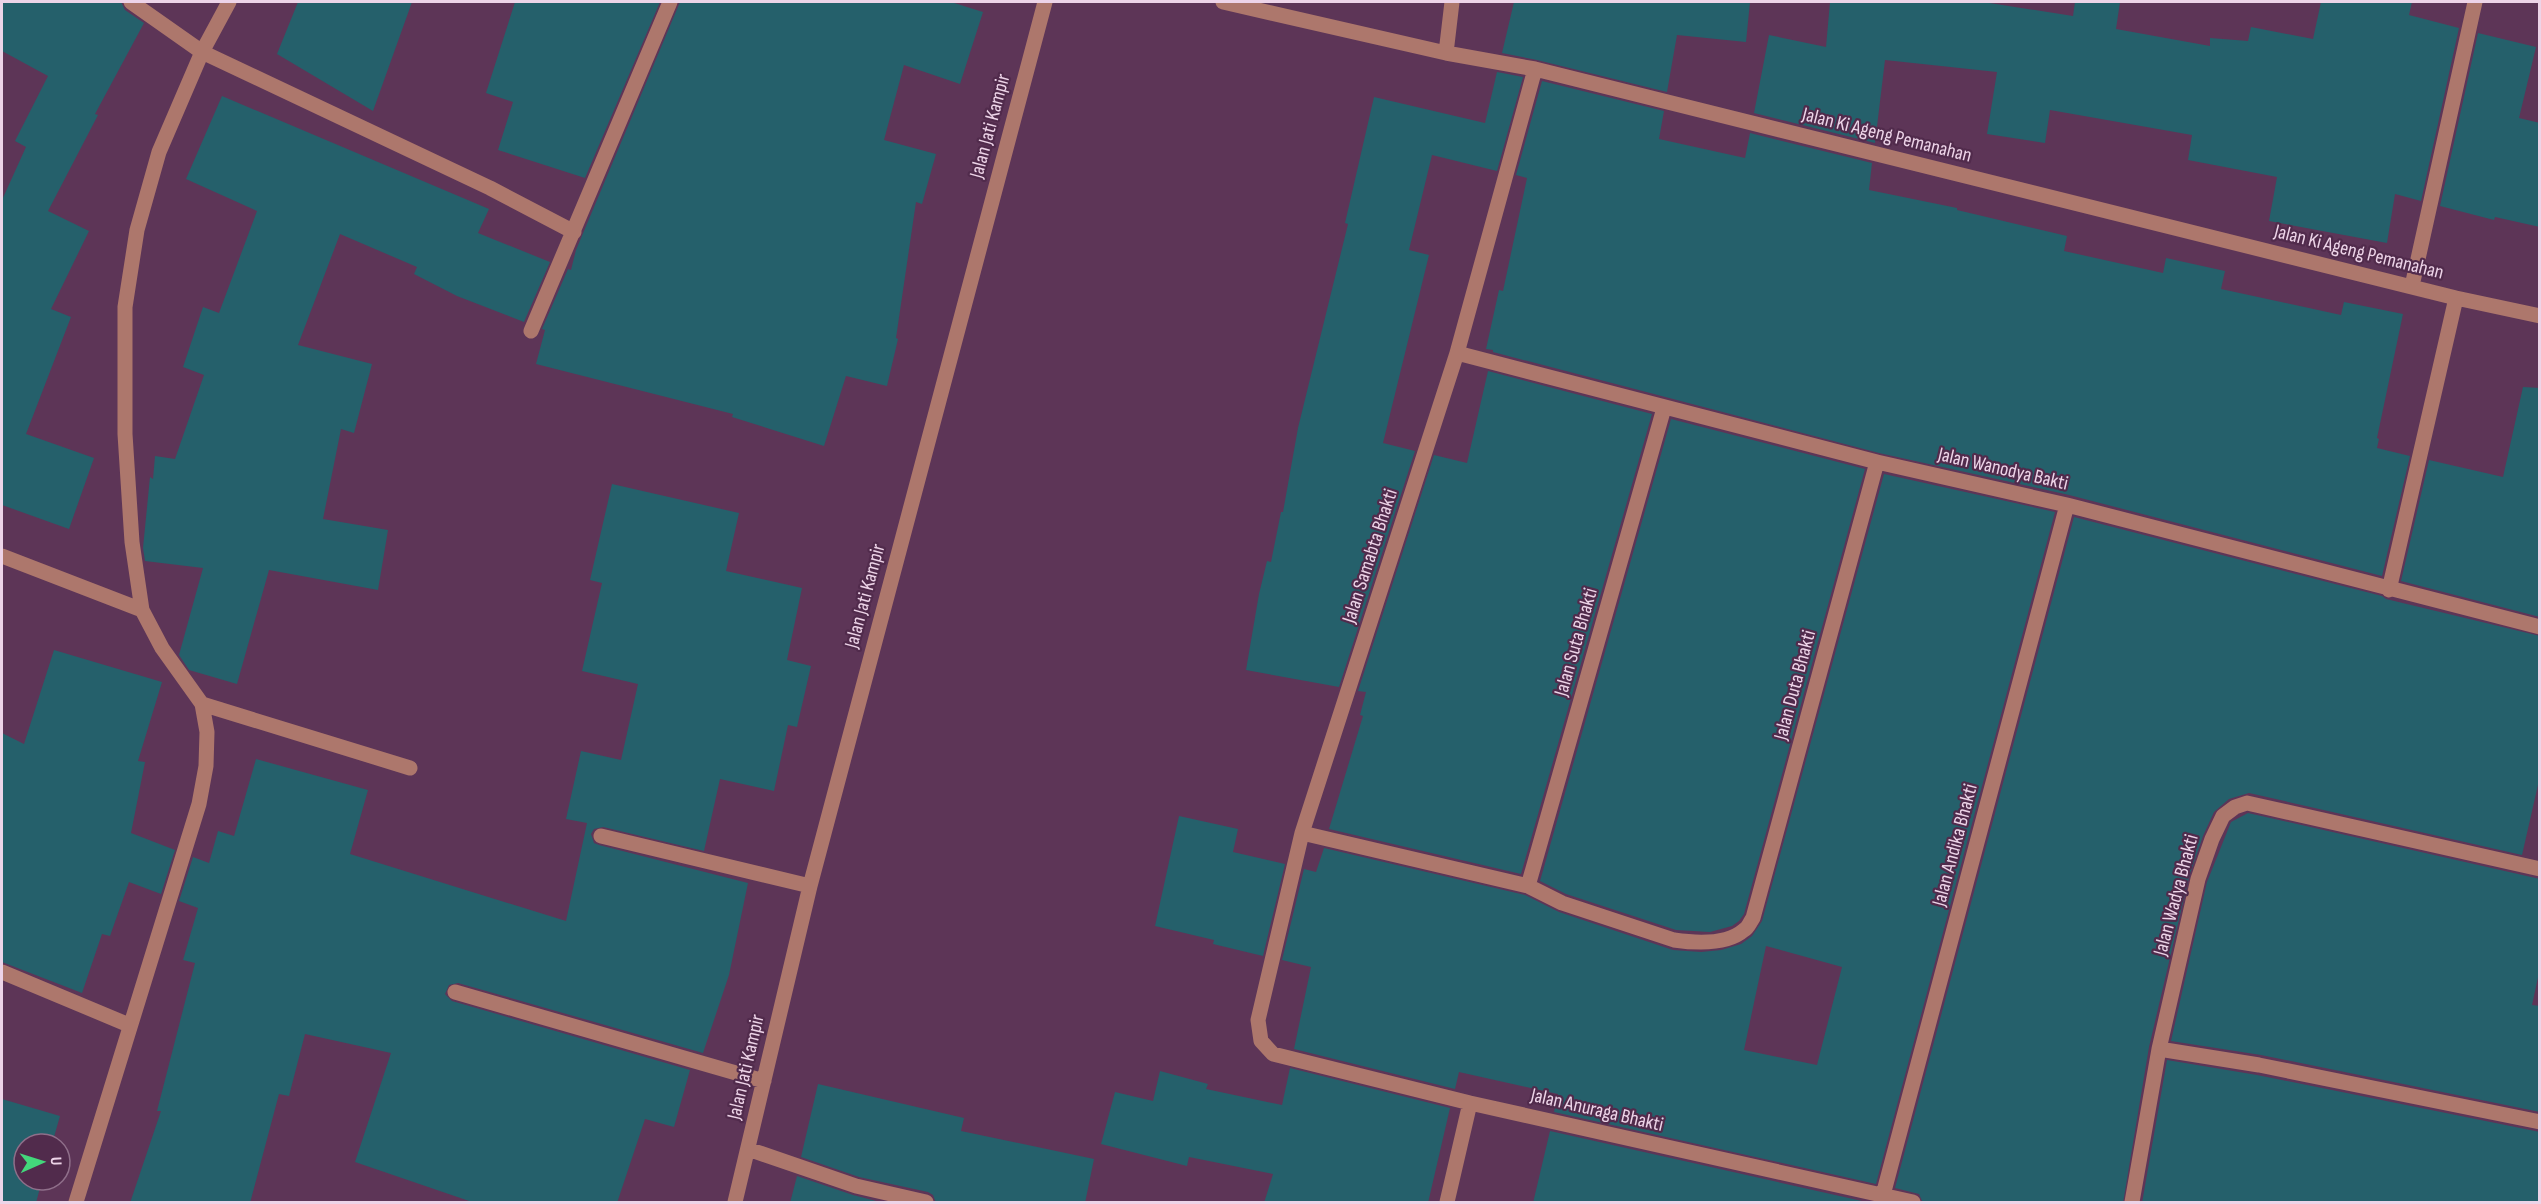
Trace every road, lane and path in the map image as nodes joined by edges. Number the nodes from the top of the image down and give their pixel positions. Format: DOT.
graph roads {
  1 [pos="131,2"];
  2 [pos="229,2"];
  3 [pos="670,2"];
  4 [pos="1045,2"];
  5 [pos="1222,2"];
  6 [pos="1452,2"];
  7 [pos="2475,2"];
  8 [pos="202,52"];
  9 [pos="1446,53"];
  10 [pos="1535,69"];
  11 [pos="574,232"];
  12 [pos="2412,286"];
  13 [pos="2456,298"];
  14 [pos="2540,316"];
  15 [pos="531,331"];
  16 [pos="1458,353"];
  17 [pos="1664,408"];
  18 [pos="1877,462"];
  19 [pos="2067,505"];
  20 [pos="2,556"];
  21 [pos="2390,590"];
  22 [pos="142,610"];
  23 [pos="2540,627"];
  24 [pos="202,704"];
  25 [pos="410,768"];
  26 [pos="1302,833"];
  27 [pos="601,836"];
  28 [pos="2540,869"];
  29 [pos="810,886"];
  30 [pos="1528,886"];
  31 [pos="2,972"];
  32 [pos="454,992"];
  33 [pos="129,1024"];
  34 [pos="2159,1048"];
  35 [pos="1273,1054"];
  36 [pos="764,1081"];
  37 [pos="1470,1103"];
  38 [pos="2540,1122"];
  39 [pos="748,1149"];
  40 [pos="1883,1195"];
  41 [pos="76,1203"];
  42 [pos="735,1203"];
  43 [pos="926,1203"];
  44 [pos="1447,1203"];
  45 [pos="1913,1203"];
  46 [pos="2132,1203"];
  1 -- 8 [label="street"];
  2 -- 8 [label="street"];
  3 -- 11 [label="street"];
  4 -- 29 [label="street, Jalan Jati Kampir"];
  5 -- 9 [label="street, Jalan Ki Ageng Pemanahan"];
  6 -- 9 [label="street"];
  7 -- 12 [label="street"];
  8 -- 11 [label="street"];
  8 -- 22 [label="street"];
  9 -- 10 [label="street, Jalan Ki Ageng Pemanahan"];
  10 -- 12 [label="street, Jalan Ki Ageng Pemanahan"];
  10 -- 16 [label="street, Jalan Samabta Bhakti"];
  11 -- 15 [label="street"];
  12 -- 13 [label="street, Jalan Ki Ageng Pemanahan"];
  13 -- 14 [label="street, Jalan Ki Ageng Pemanahan"];
  13 -- 21 [label="street"];
  16 -- 17 [label="street, Jalan Wanodya Bakti"];
  16 -- 26 [label="street, Jalan Samabta Bhakti"];
  17 -- 18 [label="street, Jalan Wanodya Bakti"];
  17 -- 30 [label="street, Jalan Suta Bhakti"];
  18 -- 19 [label="street, Jalan Wanodya Bakti"];
  18 -- 30 [label="street, Jalan Duta Bhakti"];
  19 -- 21 [label="street, Jalan Wanodya Bakti"];
  19 -- 40 [label="street, Jalan Andika Bhakti"];
  20 -- 22 [label="street"];
  21 -- 23 [label="street, Jalan Wanodya Bakti"];
  22 -- 24 [label="street"];
  24 -- 25 [label="street"];
  24 -- 33 [label="street"];
  26 -- 30 [label="street"];
  26 -- 35 [label="street, Jalan Samabta Bhakti"];
  27 -- 29 [label="street"];
  28 -- 34 [label="street, Jalan Wadya Bhakti"];
  29 -- 36 [label="street, Jalan Jati Kampir"];
  31 -- 33 [label="street"];
  32 -- 36 [label="street"];
  33 -- 41 [label="street"];
  34 -- 38 [label="street"];
  34 -- 46 [label="street, Jalan Wadya Bhakti"];
  35 -- 37 [label="street, Jalan Anuraga Bhakti"];
  36 -- 39 [label="street, Jalan Jati Kampir"];
  37 -- 40 [label="street, Jalan Anuraga Bhakti"];
  37 -- 44 [label="street"];
  39 -- 42 [label="street, Jalan Jati Kampir"];
  39 -- 43 [label="street"];
  40 -- 45 [label="street, Jalan Anuraga Bhakti"];
}
